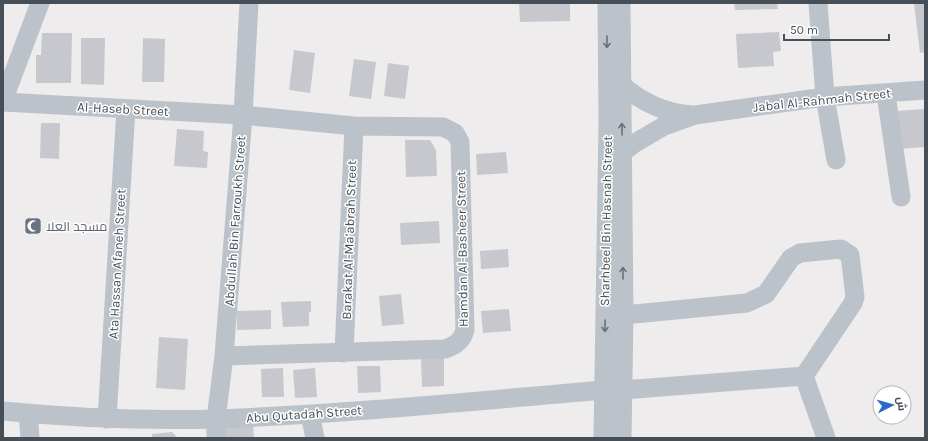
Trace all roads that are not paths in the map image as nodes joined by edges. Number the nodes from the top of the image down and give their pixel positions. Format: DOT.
graph roads {
  1 [pos="40,3"];
  2 [pos="249,3"];
  3 [pos="607,3"];
  4 [pos="621,3"];
  5 [pos="818,3"];
  6 [pos="621,84"];
  7 [pos="925,90"];
  8 [pos="886,94"];
  9 [pos="825,97"];
  10 [pos="3,101"];
  11 [pos="126,109"];
  12 [pos="243,115"];
  13 [pos="695,115"];
  14 [pos="354,126"];
  15 [pos="622,153"];
  16 [pos="836,160"];
  17 [pos="901,197"];
  18 [pos="624,315"];
  19 [pos="344,353"];
  20 [pos="224,356"];
  21 [pos="804,376"];
  22 [pos="604,390"];
  23 [pos="623,390"];
  24 [pos="3,411"];
  25 [pos="28,413"];
  26 [pos="310,414"];
  27 [pos="107,419"];
  28 [pos="216,419"];
  29 [pos="30,438"];
  30 [pos="216,438"];
  31 [pos="315,438"];
  32 [pos="603,438"];
  33 [pos="622,438"];
  34 [pos="826,438"];
  1 -- 10 [label="street"];
  2 -- 12 [label="street, Abdullah Bin Farroukh Street"];
  3 -- 22 [label="street, Sharhbeel Bin Hasnah Street, one-way"];
  4 -- 6 [label="street, Sharhbeel Bin Hasnah Street"];
  5 -- 9 [label="street"];
  6 -- 13 [label="street"];
  15 -- 6 [label="street, Sharhbeel Bin Hasnah Street, one-way"];
  7 -- 8 [label="street, Jabal Al-Rahmah Street"];
  8 -- 9 [label="street, Jabal Al-Rahmah Street"];
  8 -- 17 [label="street"];
  9 -- 13 [label="street, Jabal Al-Rahmah Street"];
  9 -- 16 [label="street"];
  10 -- 11 [label="street, Al-Haseb Street"];
  11 -- 12 [label="street, Al-Haseb Street"];
  11 -- 27 [label="street, Ata Hassan Afaneh Street"];
  12 -- 14 [label="street, Hamdan Al-Basheer Street"];
  12 -- 20 [label="street, Abdullah Bin Farroukh Street"];
  13 -- 15 [label="street"];
  14 -- 19 [label="street, Barakat Al-Ma’abrah Street"];
  14 -- 19 [label="street, Hamdan Al-Basheer Street"];
  18 -- 15 [label="street, Sharhbeel Bin Hasnah Street, one-way"];
  18 -- 21 [label="street"];
  18 -- 23 [label="street, Sharhbeel Bin Hasnah Street"];
  19 -- 20 [label="street, Hamdan Al-Basheer Street"];
  20 -- 28 [label="street, Abdullah Bin Farroukh Street"];
  21 -- 23 [label="street"];
  21 -- 34 [label="street"];
  22 -- 26 [label="street, Abu Qutadah Street"];
  22 -- 32 [label="street, Sharhbeel Bin Hasnah Street"];
  23 -- 33 [label="street, Sharhbeel Bin Hasnah Street"];
  24 -- 25 [label="street, Abu Qutadah Street"];
  25 -- 27 [label="street, Abu Qutadah Street"];
  25 -- 29 [label="street"];
  26 -- 28 [label="street, Abu Qutadah Street"];
  26 -- 31 [label="street"];
  27 -- 28 [label="street, Abu Qutadah Street"];
  28 -- 30 [label="street, Abdullah Bin Farroukh Street"];
}
